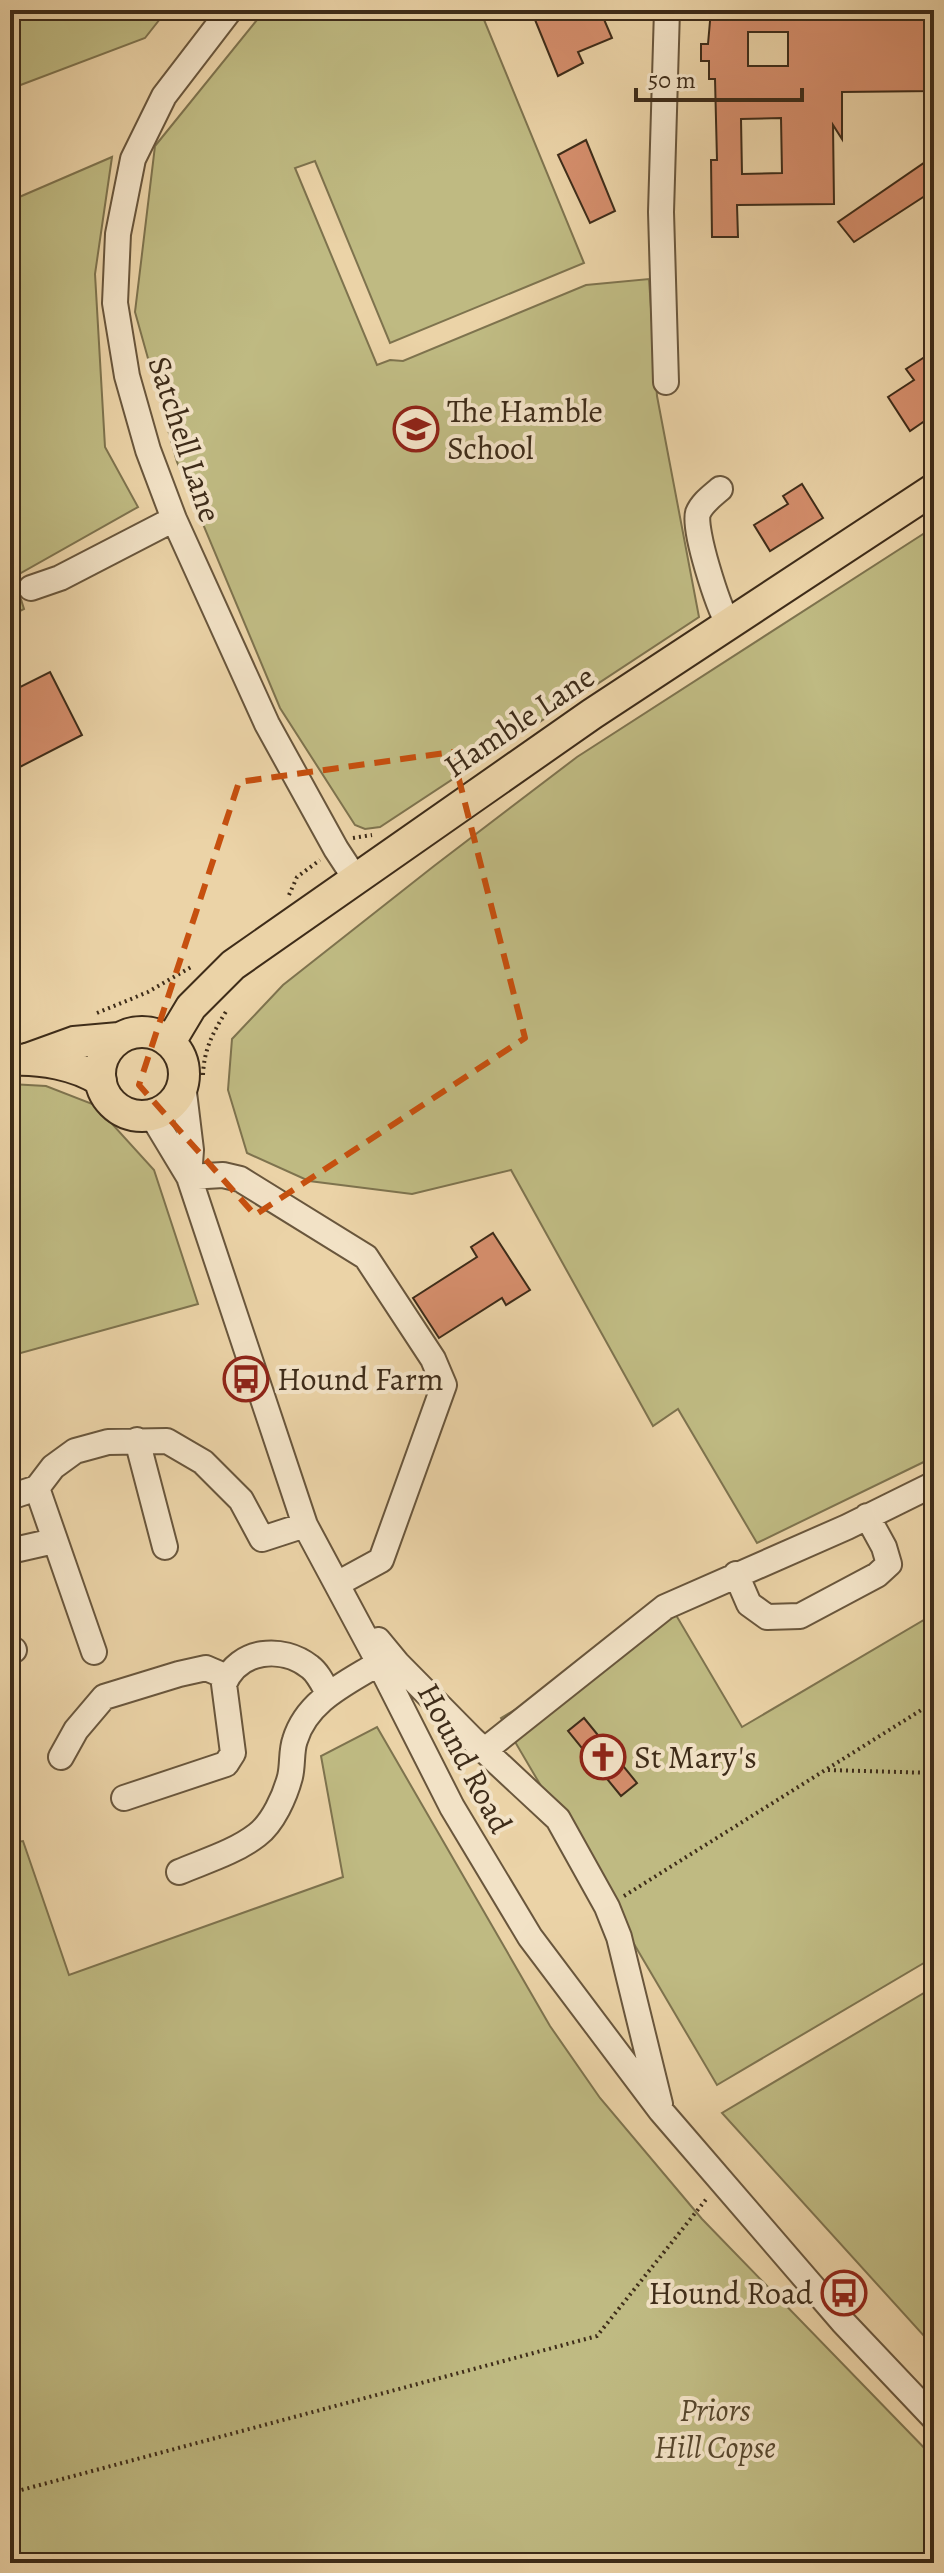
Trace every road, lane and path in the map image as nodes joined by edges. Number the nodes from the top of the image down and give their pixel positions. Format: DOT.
graph roads {
  1 [pos="230,10"];
  2 [pos="667,10"];
  3 [pos="666,382"];
  4 [pos="720,489"];
  5 [pos="934,489"];
  6 [pos="174,519"];
  7 [pos="31,588"];
  8 [pos="728,623"];
  9 [pos="312,866"];
  10 [pos="355,878"];
  11 [pos="285,903"];
  12 [pos="195,964"];
  13 [pos="91,1015"];
  14 [pos="119,1038"];
  15 [pos="170,1042"];
  16 [pos="18,1059"];
  17 [pos="183,1084"];
  18 [pos="99,1091"];
  19 [pos="141,1119"];
  20 [pos="189,1177"];
  21 [pos="137,1440"];
  22 [pos="934,1484"];
  23 [pos="37,1488"];
  24 [pos="10,1497"];
  25 [pos="867,1516"];
  26 [pos="305,1525"];
  27 [pos="54,1541"];
  28 [pos="165,1547"];
  29 [pos="10,1551"];
  30 [pos="736,1574"];
  31 [pos="341,1592"];
  32 [pos="94,1652"];
  33 [pos="379,1663"];
  34 [pos="227,1677"];
  35 [pos="328,1693"];
  36 [pos="934,1702"];
  37 [pos="485,1750"];
  38 [pos="61,1757"];
  39 [pos="826,1770"];
  40 [pos="934,1773"];
  41 [pos="124,1798"];
  42 [pos="179,1872"];
  43 [pos="607,1907"];
  44 [pos="661,2111"];
  45 [pos="712,2193"];
  46 [pos="934,2418"];
  47 [pos="10,2493"];
  1 -- 6 [label="street, Satchell Lane"];
  2 -- 3 [label="street"];
  4 -- 8 [label="street"];
  5 -- 8 [label="main road, Hamble Lane"];
  6 -- 7 [label="street"];
  6 -- 10 [label="street, Satchell Lane"];
  8 -- 10 [label="main road, Hamble Lane"];
  9 -- 11 [label="path"];
  10 -- 15 [label="main road, Hamble Lane"];
  12 -- 13 [label="path"];
  14 -- 15 [label="main road"];
  14 -- 16 [label="main road"];
  14 -- 18 [label="main road"];
  15 -- 17 [label="main road"];
  16 -- 18 [label="main road"];
  17 -- 19 [label="main road"];
  17 -- 20 [label="street"];
  18 -- 19 [label="path"];
  18 -- 19 [label="main road"];
  19 -- 20 [label="street, Hound Road"];
  20 -- 26 [label="street, Hound Road"];
  20 -- 31 [label="street"];
  21 -- 23 [label="street"];
  21 -- 26 [label="street"];
  21 -- 28 [label="street"];
  22 -- 25 [label="street"];
  23 -- 24 [label="street"];
  23 -- 27 [label="street"];
  25 -- 30 [label="street"];
  25 -- 30 [label="street"];
  26 -- 31 [label="street, Hound Road"];
  27 -- 29 [label="street"];
  27 -- 32 [label="street"];
  30 -- 37 [label="street"];
  31 -- 33 [label="street, Hound Road"];
  31 -- 37 [label="street"];
  33 -- 35 [label="street"];
  33 -- 44 [label="street, Hound Road"];
  34 -- 35 [label="street"];
  34 -- 38 [label="street"];
  34 -- 41 [label="street"];
  35 -- 42 [label="street"];
  36 -- 39 [label="path"];
  37 -- 43 [label="street"];
  39 -- 40 [label="path"];
  39 -- 43 [label="path"];
  43 -- 44 [label="street"];
  44 -- 46 [label="street, Hound Road"];
  45 -- 47 [label="path"];
}
